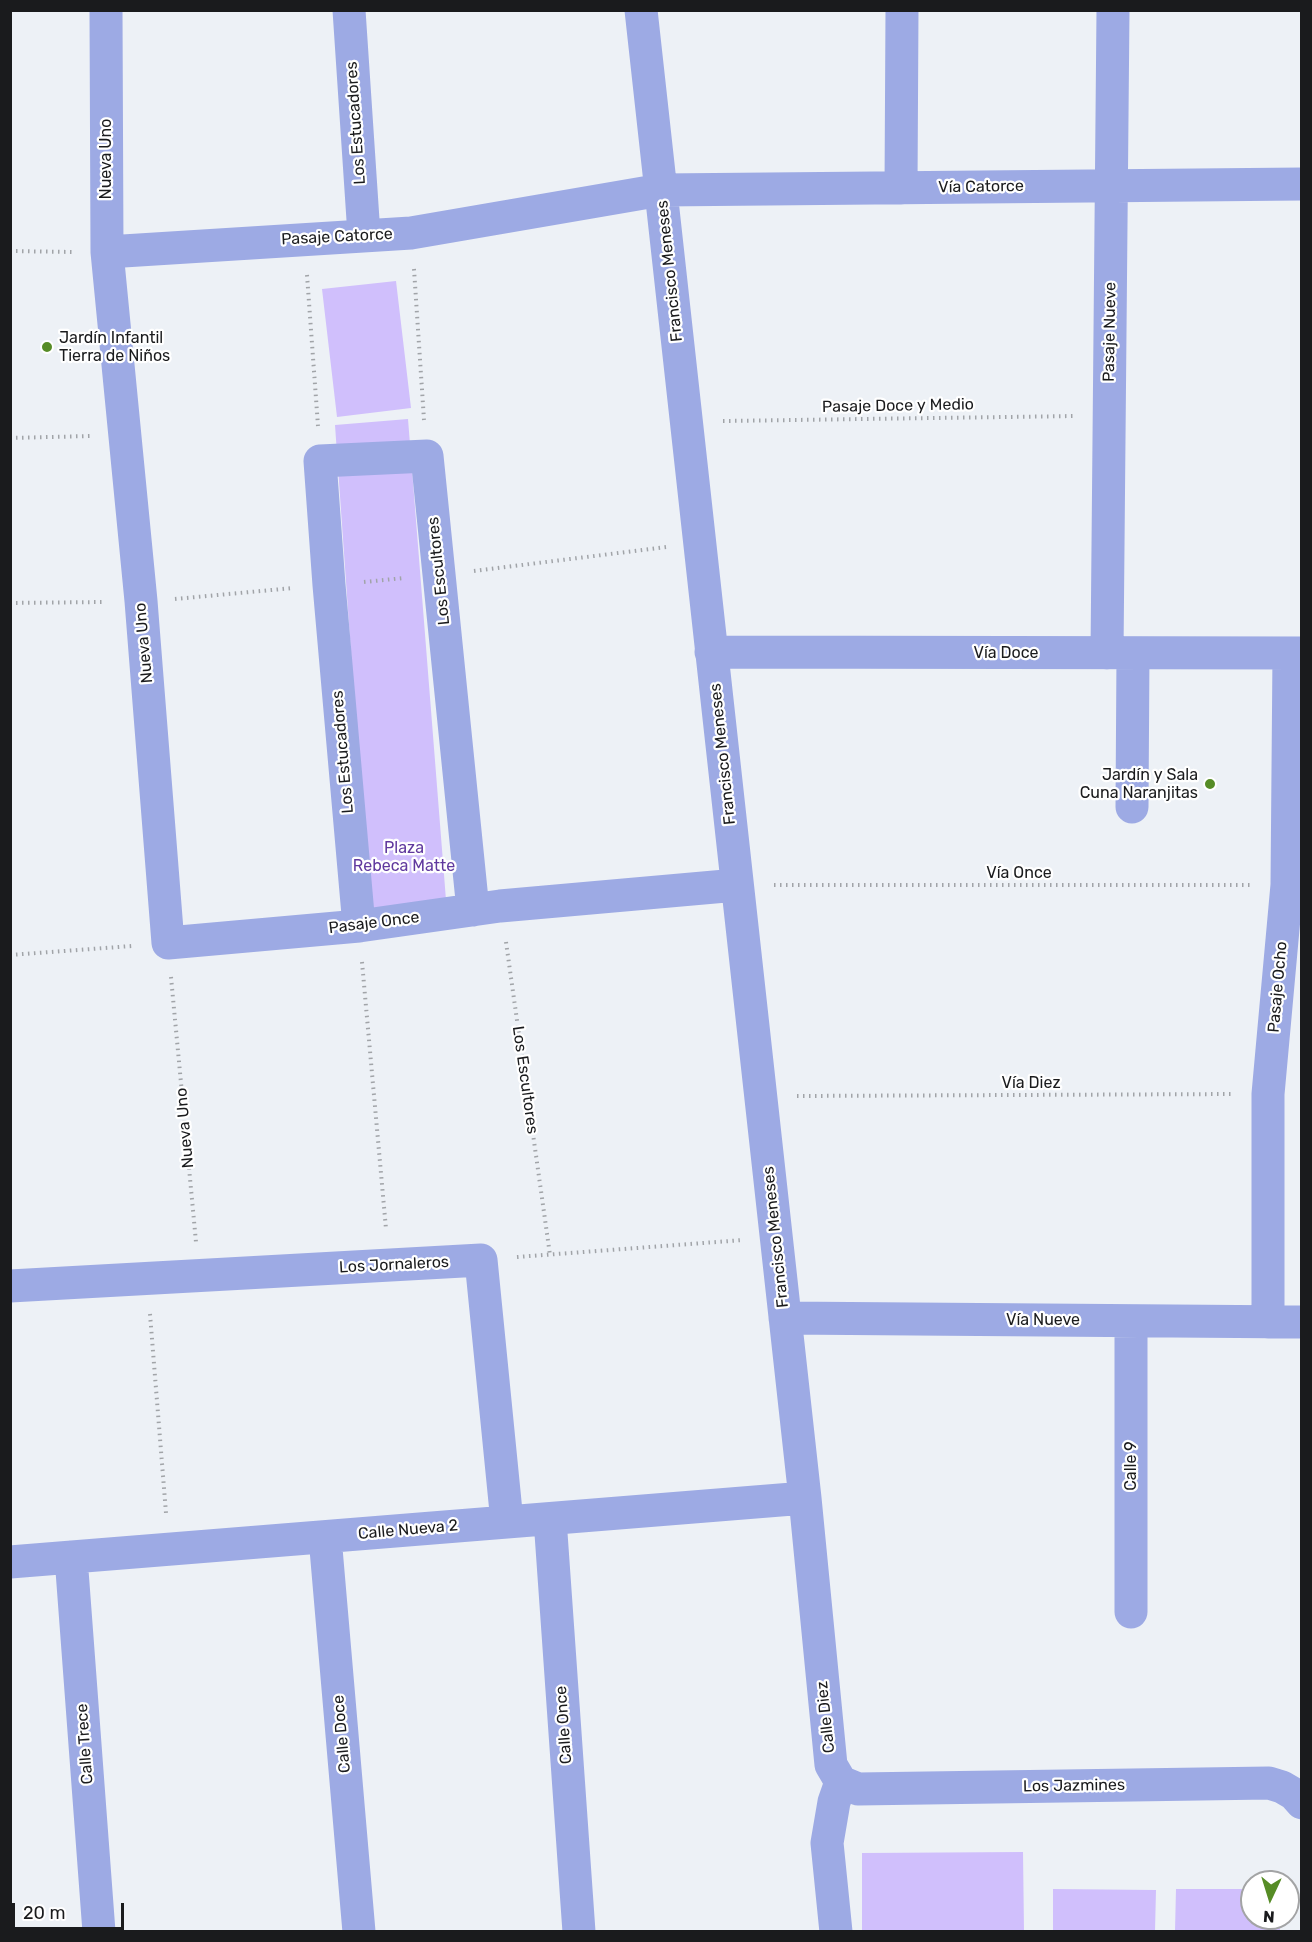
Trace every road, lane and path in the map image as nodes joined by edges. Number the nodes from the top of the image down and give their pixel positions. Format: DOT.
graph roads {
  1 [pos="106,10"];
  2 [pos="349,10"];
  3 [pos="641,10"];
  4 [pos="902,10"];
  5 [pos="1113,10"];
  6 [pos="1302,184"];
  7 [pos="1111,186"];
  8 [pos="901,188"];
  9 [pos="661,190"];
  10 [pos="411,232"];
  11 [pos="364,235"];
  12 [pos="304,238"];
  13 [pos="10,251"];
  14 [pos="107,252"];
  15 [pos="1109,416"];
  16 [pos="686,421"];
  17 [pos="124,435"];
  18 [pos="10,438"];
  19 [pos="426,456"];
  20 [pos="320,461"];
  21 [pos="711,652"];
  22 [pos="1120,653"];
  23 [pos="1295,653"];
  24 [pos="1132,807"];
  25 [pos="737,885"];
  26 [pos="1287,885"];
  27 [pos="486,908"];
  28 [pos="359,926"];
  29 [pos="168,943"];
  30 [pos="10,955"];
  31 [pos="1268,1094"];
  32 [pos="760,1096"];
  33 [pos="776,1238"];
  34 [pos="550,1255"];
  35 [pos="482,1260"];
  36 [pos="390,1265"];
  37 [pos="199,1275"];
  38 [pos="148,1279"];
  39 [pos="10,1286"];
  40 [pos="785,1318"];
  41 [pos="1131,1321"];
  42 [pos="1268,1322"];
  43 [pos="1302,1322"];
  44 [pos="805,1498"];
  45 [pos="550,1519"];
  46 [pos="507,1522"];
  47 [pos="325,1537"];
  48 [pos="168,1550"];
  49 [pos="71,1557"];
  50 [pos="10,1562"];
  51 [pos="1131,1612"];
  52 [pos="841,1782"];
  53 [pos="1299,1790"];
  54 [pos="99,1932"];
  55 [pos="359,1932"];
  56 [pos="579,1932"];
  57 [pos="837,1932"];
  1 -- 14 [label="street, Nueva Uno"];
  2 -- 11 [label="street, Los Estucadores"];
  3 -- 9 [label="street, Francisco Meneses"];
  4 -- 8 [label="street"];
  5 -- 7 [label="street, Pasaje Nueve"];
  6 -- 7 [label="street, Vía Catorce"];
  7 -- 8 [label="street, Vía Catorce"];
  7 -- 15 [label="street, Pasaje Nueve"];
  8 -- 9 [label="street, Vía Catorce"];
  9 -- 10 [label="street, Pasaje Catorce"];
  9 -- 16 [label="street, Francisco Meneses"];
  10 -- 11 [label="street, Pasaje Catorce"];
  10 -- 19 [label="path"];
  11 -- 12 [label="street, Pasaje Catorce"];
  12 -- 14 [label="street, Pasaje Catorce"];
  12 -- 20 [label="path"];
  13 -- 14 [label="path"];
  14 -- 17 [label="street, Nueva Uno"];
  15 -- 16 [label="path, Pasaje Doce y Medio"];
  15 -- 22 [label="street, Pasaje Nueve"];
  16 -- 21 [label="street, Francisco Meneses"];
  17 -- 18 [label="path"];
  17 -- 29 [label="street, Nueva Uno"];
  19 -- 20 [label="street"];
  19 -- 27 [label="street, Los Escultores"];
  20 -- 28 [label="street, Los Estucadores"];
  21 -- 22 [label="street, Vía Doce"];
  21 -- 25 [label="street, Francisco Meneses"];
  22 -- 23 [label="street, Vía Doce"];
  22 -- 24 [label="street, Pasaje Nueve"];
  23 -- 26 [label="street, Pasaje Ocho"];
  25 -- 26 [label="path, Vía Once"];
  25 -- 27 [label="street, Pasaje Once"];
  25 -- 32 [label="street, Francisco Meneses"];
  26 -- 31 [label="street, Pasaje Ocho"];
  27 -- 28 [label="street, Pasaje Once"];
  27 -- 34 [label="path, Los Escultores"];
  28 -- 29 [label="street, Pasaje Once"];
  28 -- 36 [label="path"];
  29 -- 30 [label="path"];
  29 -- 37 [label="path, Nueva Uno"];
  31 -- 32 [label="path, Vía Diez"];
  31 -- 42 [label="street, Pasaje Ocho"];
  32 -- 33 [label="street, Francisco Meneses"];
  33 -- 34 [label="path"];
  33 -- 40 [label="street, Francisco Meneses"];
  34 -- 35 [label="path"];
  35 -- 36 [label="street, Los Jornaleros"];
  35 -- 46 [label="street"];
  36 -- 37 [label="street, Los Jornaleros"];
  37 -- 38 [label="street, Los Jornaleros"];
  38 -- 39 [label="street, Los Jornaleros"];
  38 -- 48 [label="path"];
  40 -- 41 [label="street, Vía Nueve"];
  40 -- 44 [label="street, Francisco Meneses"];
  41 -- 42 [label="street, Vía Nueve"];
  41 -- 51 [label="street, Calle 9"];
  42 -- 43 [label="street, Vía Nueve"];
  44 -- 45 [label="street, Calle Nueva 2"];
  44 -- 52 [label="street, Calle Diez"];
  45 -- 46 [label="street, Calle Nueva 2"];
  45 -- 56 [label="street, Calle Once"];
  46 -- 47 [label="street, Calle Nueva 2"];
  47 -- 48 [label="street, Calle Nueva 2"];
  47 -- 55 [label="street, Calle Doce"];
  48 -- 49 [label="street, Calle Nueva 2"];
  49 -- 50 [label="street, Calle Nueva 2"];
  49 -- 54 [label="street, Calle Trece"];
  52 -- 53 [label="street, Los Jazmines"];
  52 -- 57 [label="street"];
}
